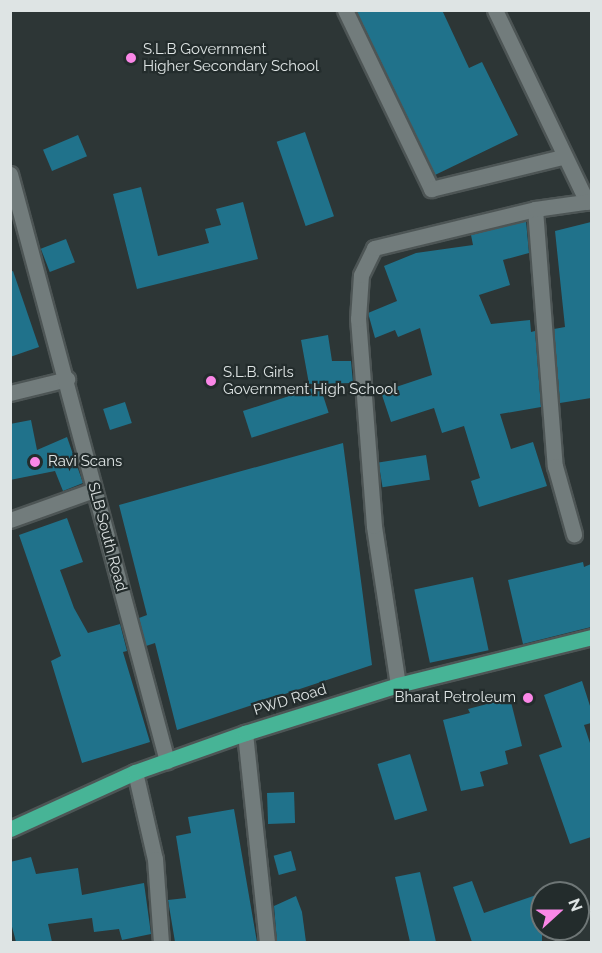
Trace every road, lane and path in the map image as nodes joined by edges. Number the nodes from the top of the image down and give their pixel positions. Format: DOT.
graph roads {
  1 [pos="345,10"];
  2 [pos="495,10"];
  3 [pos="562,157"];
  4 [pos="10,174"];
  5 [pos="589,202"];
  6 [pos="535,209"];
  7 [pos="67,379"];
  8 [pos="10,393"];
  9 [pos="94,490"];
  10 [pos="10,519"];
  11 [pos="574,534"];
  12 [pos="591,639"];
  13 [pos="398,685"];
  14 [pos="245,733"];
  15 [pos="167,761"];
  16 [pos="135,772"];
  17 [pos="10,830"];
  18 [pos="161,942"];
  19 [pos="267,942"];
  1 -- 3 [label="street"];
  2 -- 3 [label="street"];
  3 -- 5 [label="street"];
  4 -- 7 [label="street, SLB South Road"];
  5 -- 6 [label="street"];
  6 -- 11 [label="street"];
  6 -- 13 [label="street"];
  7 -- 8 [label="street"];
  7 -- 9 [label="street, SLB South Road"];
  9 -- 10 [label="street"];
  9 -- 15 [label="street, SLB South Road"];
  12 -- 13 [label="main road, PWD Road"];
  13 -- 14 [label="main road, PWD Road"];
  14 -- 15 [label="main road, PWD Road"];
  14 -- 19 [label="street"];
  15 -- 16 [label="main road, PWD Road"];
  16 -- 17 [label="main road, PWD Road"];
  16 -- 18 [label="street"];
}
